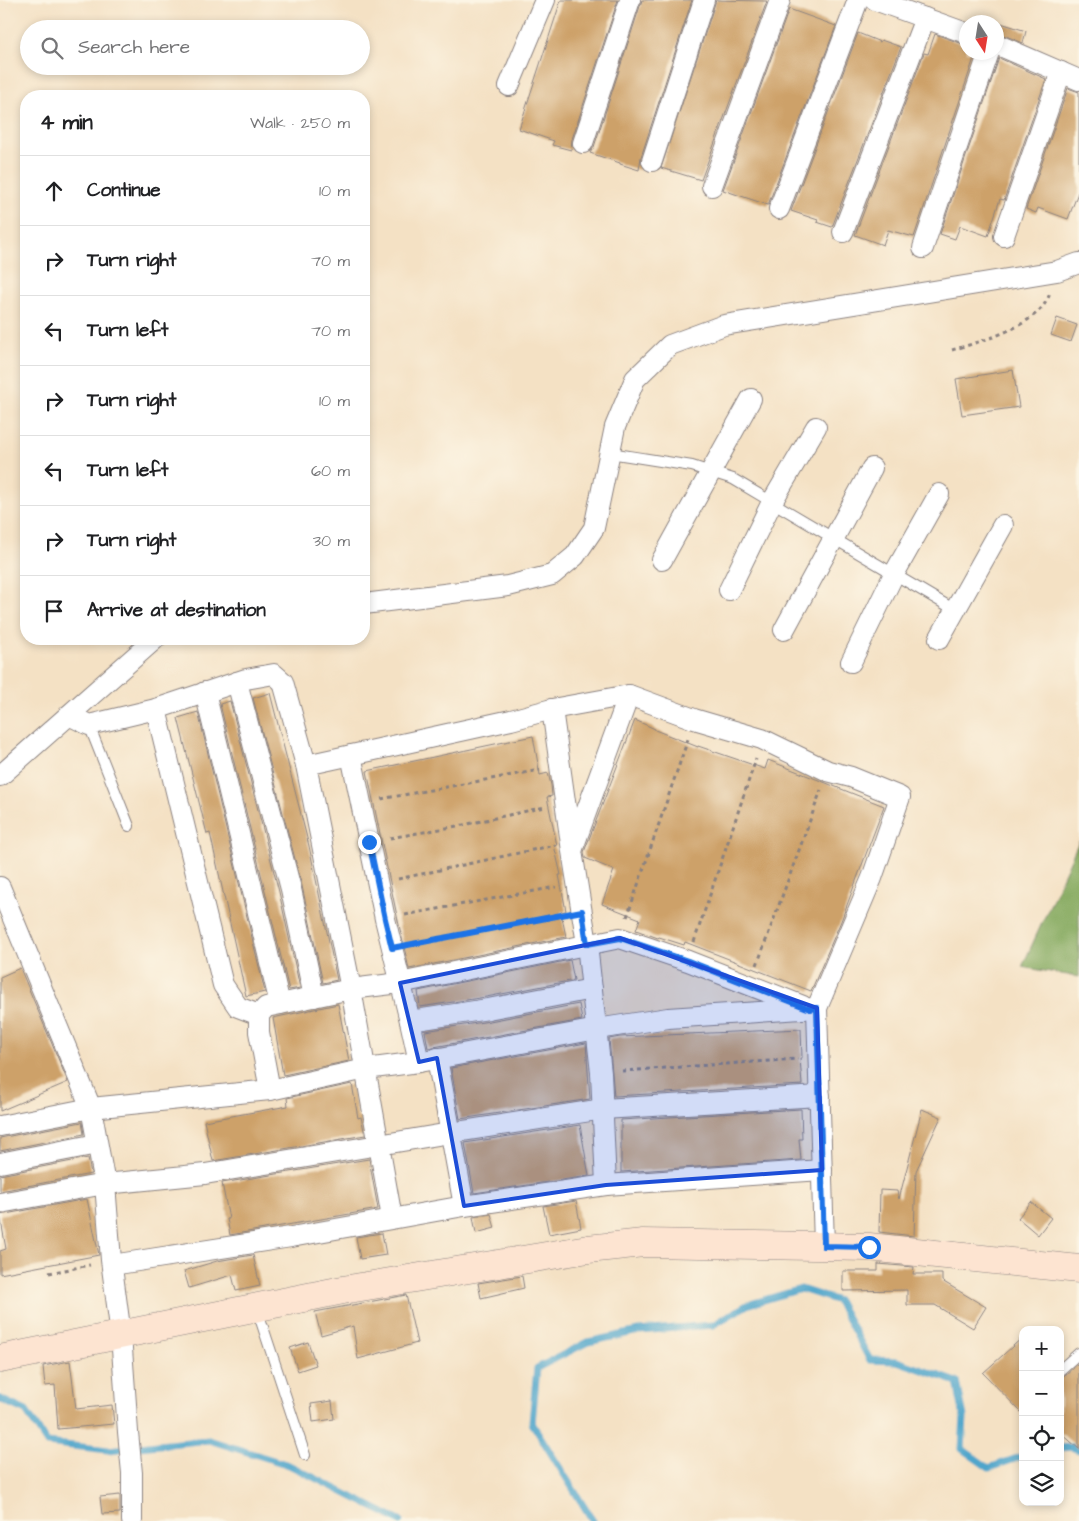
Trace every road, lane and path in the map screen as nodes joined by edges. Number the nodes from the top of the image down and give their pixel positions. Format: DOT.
graph roads {
  1 [pos="545,0"];
  2 [pos="630,0"];
  3 [pos="704,0"];
  4 [pos="780,0"];
  5 [pos="858,0"];
  6 [pos="875,0"];
  7 [pos="925,18"];
  8 [pos="959,30"];
  9 [pos="1004,47"];
  10 [pos="986,60"];
  11 [pos="1070,76"];
  12 [pos="509,86"];
  13 [pos="583,143"];
  14 [pos="652,161"];
  15 [pos="712,186"];
  16 [pos="779,209"];
  17 [pos="843,232"];
  18 [pos="1004,236"];
  19 [pos="923,248"];
  20 [pos="1079,263"];
  21 [pos="1057,271"];
  22 [pos="952,350"];
  23 [pos="751,400"];
  24 [pos="816,426"];
  25 [pos="610,453"];
  26 [pos="872,468"];
  27 [pos="710,472"];
  28 [pos="939,494"];
  29 [pos="772,502"];
  30 [pos="1002,525"];
  31 [pos="834,538"];
  32 [pos="662,560"];
  33 [pos="894,574"];
  34 [pos="729,590"];
  35 [pos="370,603"];
  36 [pos="955,610"];
  37 [pos="784,630"];
  38 [pos="939,639"];
  39 [pos="149,645"];
  40 [pos="851,662"];
  41 [pos="237,682"];
  42 [pos="205,692"];
  43 [pos="628,695"];
  44 [pos="156,709"];
  45 [pos="552,709"];
  46 [pos="69,715"];
  47 [pos="694,719"];
  48 [pos="89,725"];
  49 [pos="762,739"];
  50 [pos="351,755"];
  51 [pos="306,765"];
  52 [pos="560,766"];
  53 [pos="828,771"];
  54 [pos="0,776"];
  55 [pos="362,803"];
  56 [pos="565,803"];
  57 [pos="128,826"];
  58 [pos="369,842"];
  59 [pos="571,847"];
  60 [pos="378,883"];
  61 [pos="578,883"];
  62 [pos="0,887"];
  63 [pos="582,911"];
  64 [pos="385,919"];
  65 [pos="620,938"];
  66 [pos="587,944"];
  67 [pos="392,948"];
  68 [pos="688,961"];
  69 [pos="400,983"];
  70 [pos="750,986"];
  71 [pos="350,989"];
  72 [pos="592,989"];
  73 [pos="314,997"];
  74 [pos="280,1004"];
  75 [pos="814,1009"];
  76 [pos="259,1015"];
  77 [pos="410,1021"];
  78 [pos="597,1028"];
  79 [pos="819,1058"];
  80 [pos="428,1060"];
  81 [pos="366,1069"];
  82 [pos="601,1073"];
  83 [pos="270,1090"];
  84 [pos="820,1096"];
  85 [pos="91,1108"];
  86 [pos="603,1109"];
  87 [pos="0,1126"];
  88 [pos="450,1133"];
  89 [pos="97,1144"];
  90 [pos="379,1145"];
  91 [pos="0,1163"];
  92 [pos="822,1170"];
  93 [pos="105,1184"];
  94 [pos="606,1185"];
  95 [pos="0,1203"];
  96 [pos="464,1206"];
  97 [pos="392,1218"];
  98 [pos="824,1246"];
  99 [pos="112,1262"];
  100 [pos="1079,1270"];
  101 [pos="49,1273"];
  102 [pos="257,1308"];
  103 [pos="122,1335"];
  104 [pos="1079,1353"];
  105 [pos="0,1359"];
  106 [pos="1064,1366"];
  107 [pos="305,1455"];
  108 [pos="132,1521"];
  1 -- 12 [label="street"];
  2 -- 13 [label="street"];
  3 -- 14 [label="street"];
  4 -- 15 [label="street"];
  5 -- 16 [label="street"];
  6 -- 7 [label="street"];
  7 -- 8 [label="street"];
  7 -- 17 [label="street"];
  9 -- 11 [label="street"];
  10 -- 19 [label="street"];
  11 -- 18 [label="street"];
  20 -- 21 [label="street"];
  21 -- 22 [label="path"];
  21 -- 25 [label="street"];
  23 -- 27 [label="street"];
  24 -- 29 [label="street"];
  25 -- 27 [label="lane"];
  25 -- 35 [label="street"];
  26 -- 31 [label="street"];
  27 -- 29 [label="lane"];
  27 -- 32 [label="street"];
  28 -- 33 [label="street"];
  29 -- 31 [label="lane"];
  29 -- 34 [label="street"];
  30 -- 36 [label="street"];
  31 -- 33 [label="lane"];
  31 -- 37 [label="street"];
  33 -- 36 [label="lane"];
  33 -- 40 [label="street"];
  36 -- 38 [label="street"];
  39 -- 46 [label="street"];
  41 -- 42 [label="street"];
  41 -- 51 [label="street"];
  41 -- 73 [label="street"];
  42 -- 44 [label="street"];
  42 -- 74 [label="street"];
  43 -- 45 [label="street"];
  43 -- 47 [label="street"];
  43 -- 59 [label="street"];
  44 -- 48 [label="street"];
  44 -- 76 [label="street"];
  45 -- 50 [label="street"];
  45 -- 52 [label="street"];
  46 -- 48 [label="street"];
  46 -- 54 [label="street"];
  47 -- 49 [label="street"];
  47 -- 65 [label="path"];
  48 -- 57 [label="lane"];
  49 -- 53 [label="street"];
  49 -- 68 [label="path"];
  50 -- 51 [label="street"];
  50 -- 55 [label="street"];
  51 -- 71 [label="street"];
  52 -- 55 [label="path"];
  52 -- 56 [label="street"];
  53 -- 70 [label="path"];
  53 -- 75 [label="street"];
  55 -- 58 [label="street"];
  56 -- 58 [label="path"];
  56 -- 59 [label="street"];
  58 -- 60 [label="street"];
  59 -- 60 [label="path"];
  59 -- 61 [label="street"];
  60 -- 64 [label="street"];
  61 -- 63 [label="street"];
  61 -- 64 [label="path"];
  62 -- 85 [label="street"];
  63 -- 66 [label="street"];
  63 -- 67 [label="path"];
  64 -- 67 [label="street"];
  65 -- 66 [label="street"];
  65 -- 68 [label="street"];
  66 -- 69 [label="street"];
  66 -- 72 [label="street"];
  67 -- 69 [label="street"];
  68 -- 70 [label="street"];
  69 -- 71 [label="street"];
  69 -- 77 [label="street"];
  70 -- 75 [label="street"];
  71 -- 73 [label="street"];
  71 -- 81 [label="street"];
  72 -- 77 [label="street"];
  72 -- 78 [label="street"];
  73 -- 74 [label="street"];
  74 -- 76 [label="street"];
  75 -- 78 [label="street"];
  75 -- 79 [label="street"];
  76 -- 83 [label="street"];
  77 -- 80 [label="street"];
  78 -- 80 [label="street"];
  78 -- 82 [label="street"];
  79 -- 82 [label="path"];
  79 -- 84 [label="street"];
  80 -- 81 [label="street"];
  80 -- 88 [label="street"];
  81 -- 83 [label="street"];
  81 -- 90 [label="street"];
  82 -- 86 [label="street"];
  83 -- 85 [label="street"];
  84 -- 86 [label="street"];
  84 -- 92 [label="street"];
  85 -- 87 [label="street"];
  85 -- 89 [label="street"];
  86 -- 88 [label="street"];
  86 -- 94 [label="street"];
  88 -- 90 [label="street"];
  88 -- 96 [label="street"];
  89 -- 91 [label="street"];
  89 -- 93 [label="street"];
  90 -- 93 [label="street"];
  90 -- 97 [label="street"];
  92 -- 94 [label="street"];
  92 -- 98 [label="street"];
  93 -- 95 [label="street"];
  93 -- 99 [label="street"];
  94 -- 96 [label="street"];
  96 -- 97 [label="street"];
  97 -- 99 [label="street"];
  98 -- 100 [label="street"];
  98 -- 102 [label="street"];
  99 -- 101 [label="path"];
  99 -- 103 [label="street"];
  102 -- 103 [label="street"];
  102 -- 107 [label="lane"];
  103 -- 105 [label="street"];
  103 -- 108 [label="street"];
  104 -- 106 [label="lane"];
}
